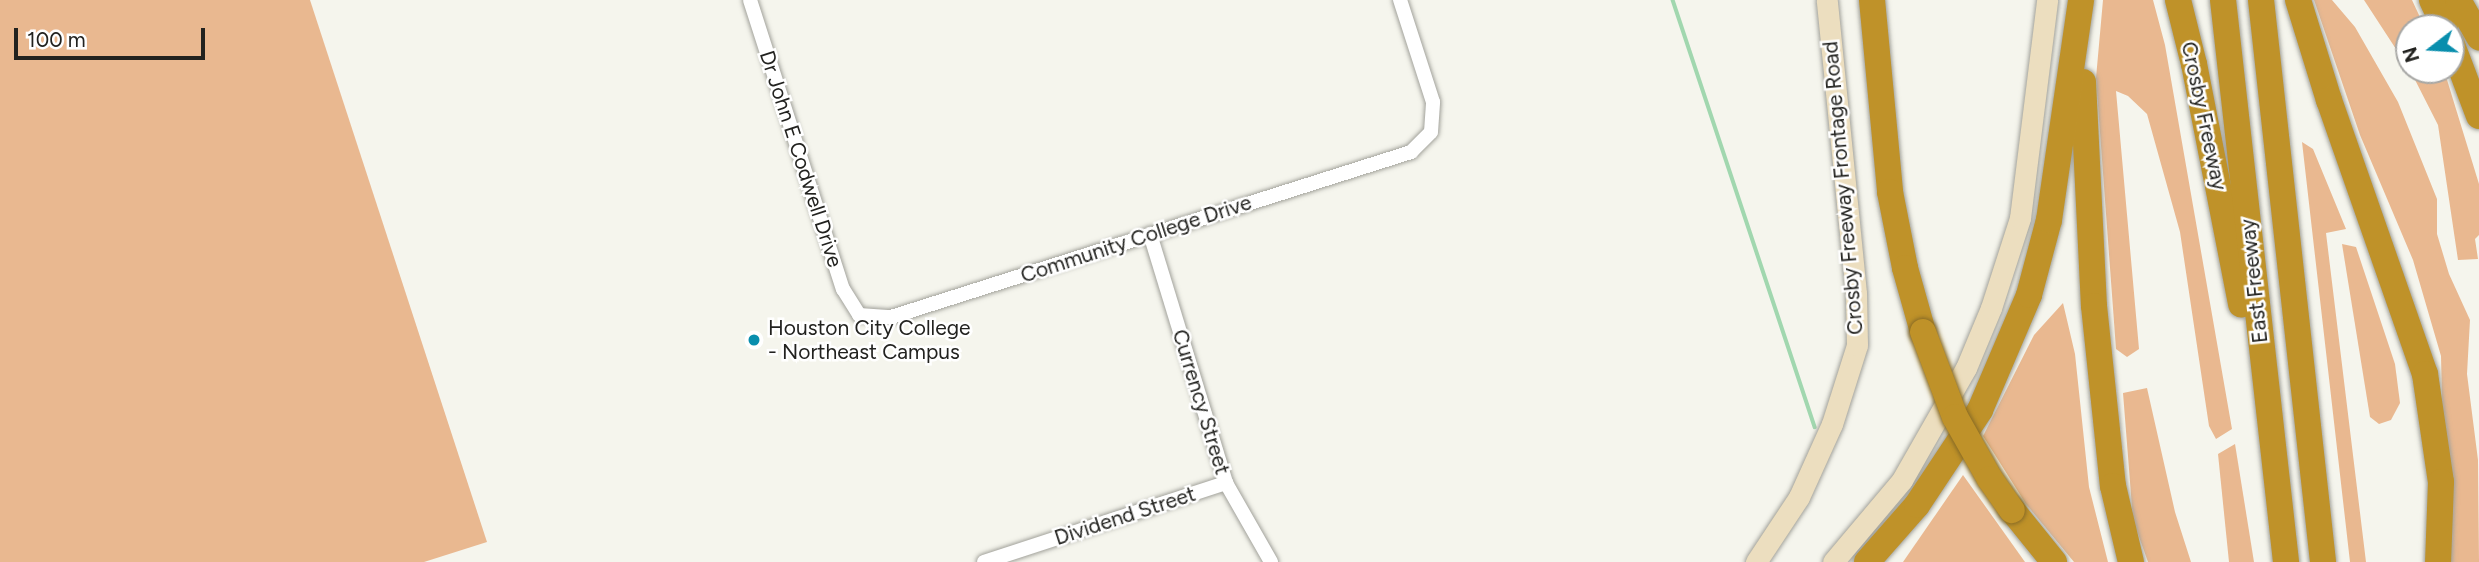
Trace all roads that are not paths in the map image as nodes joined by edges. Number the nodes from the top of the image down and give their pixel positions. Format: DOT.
graph roads {
  1 [pos="750,0"];
  2 [pos="1399,0"];
  3 [pos="1827,0"];
  4 [pos="1872,0"];
  5 [pos="2047,0"];
  6 [pos="2081,0"];
  7 [pos="2178,0"];
  8 [pos="2223,0"];
  9 [pos="2260,0"];
  10 [pos="2298,0"];
  11 [pos="2458,0"];
  12 [pos="2479,37"];
  13 [pos="2465,79"];
  14 [pos="2479,116"];
  15 [pos="1150,234"];
  16 [pos="859,315"];
  17 [pos="2276,480"];
  18 [pos="1226,483"];
  19 [pos="1859,552"];
  20 [pos="984,562"];
  21 [pos="1271,562"];
  22 [pos="1756,562"];
  23 [pos="1833,562"];
  24 [pos="2054,562"];
  25 [pos="2132,562"];
  26 [pos="2286,562"];
  27 [pos="2323,562"];
  28 [pos="2438,562"];
  1 -- 16 [label="street, Dr John E Codwell Drive"];
  2 -- 15 [label="street, Community College Drive"];
  3 -- 22 [label="main road, Crosby Freeway Frontage Road"];
  4 -- 24 [label="highway, bridge"];
  5 -- 19 [label="main road"];
  6 -- 19 [label="highway"];
  6 -- 25 [label="highway"];
  7 -- 17 [label="highway, Crosby Freeway"];
  8 -- 17 [label="highway, East Freeway"];
  9 -- 27 [label="highway, East Freeway"];
  10 -- 28 [label="highway"];
  11 -- 12 [label="highway"];
  13 -- 14 [label="highway"];
  15 -- 16 [label="street, Community College Drive"];
  15 -- 18 [label="street, Currency Street"];
  17 -- 26 [label="highway, East Freeway"];
  18 -- 20 [label="street, Dividend Street"];
  18 -- 21 [label="street, Currency Street"];
  19 -- 23 [label="main road"];
}
